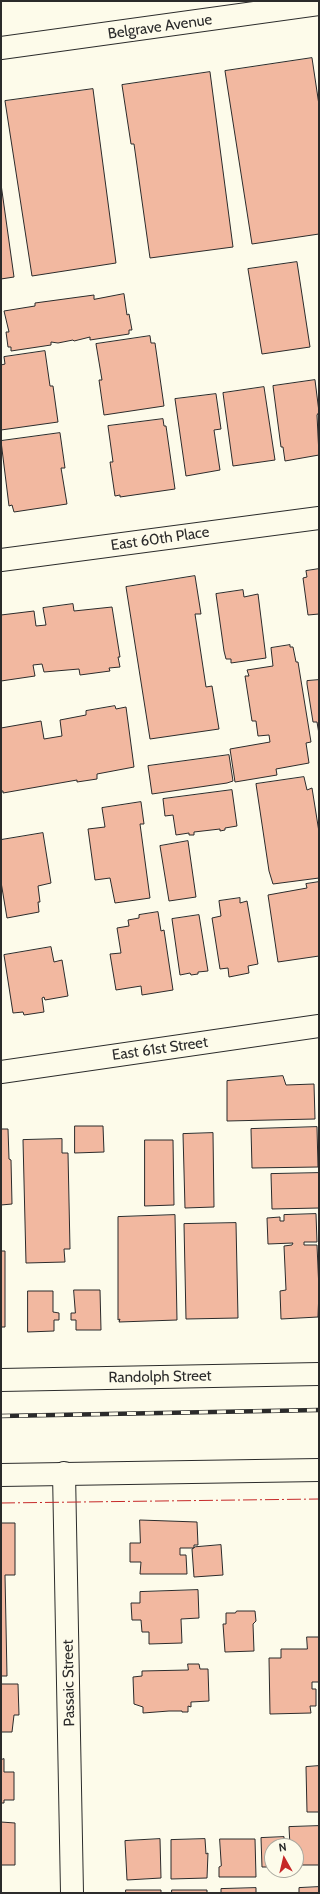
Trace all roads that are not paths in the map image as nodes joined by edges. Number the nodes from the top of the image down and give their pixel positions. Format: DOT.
graph roads {
  1 [pos="319,4"];
  2 [pos="1,48"];
  3 [pos="319,518"];
  4 [pos="1,560"];
  5 [pos="319,1026"];
  6 [pos="1,1072"];
  7 [pos="319,1374"];
  8 [pos="1,1380"];
  9 [pos="319,1470"];
  10 [pos="64,1473"];
  11 [pos="1,1475"];
  12 [pos="72,1893"];
  1 -- 2 [label="street, Belgrave Avenue"];
  3 -- 4 [label="street, East 60th Place"];
  5 -- 6 [label="street, East 61st Street"];
  7 -- 8 [label="street, Randolph Street"];
  9 -- 10 [label="street"];
  10 -- 11 [label="street"];
  10 -- 12 [label="street, Passaic Street"];
}
